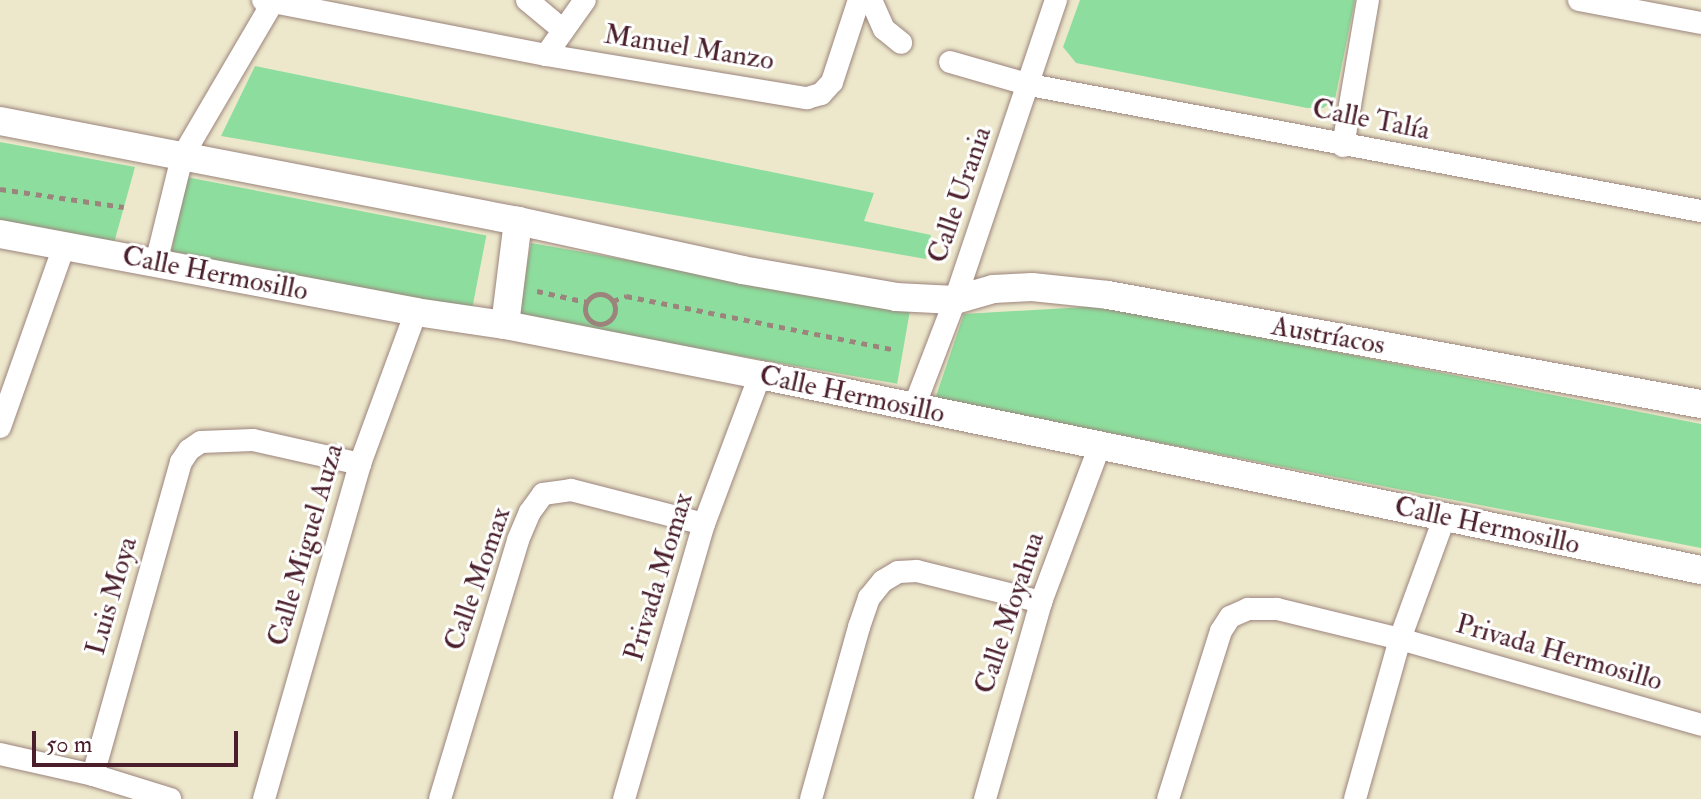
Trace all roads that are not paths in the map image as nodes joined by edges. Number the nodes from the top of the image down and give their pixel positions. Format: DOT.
graph roads {
  1 [pos="527,0"];
  2 [pos="585,0"];
  3 [pos="859,0"];
  4 [pos="871,0"];
  5 [pos="1056,0"];
  6 [pos="1368,0"];
  7 [pos="1579,0"];
  8 [pos="268,1"];
  9 [pos="1701,23"];
  10 [pos="563,30"];
  11 [pos="901,43"];
  12 [pos="546,55"];
  13 [pos="950,62"];
  14 [pos="1030,85"];
  15 [pos="0,121"];
  16 [pos="1343,146"];
  17 [pos="182,157"];
  18 [pos="1701,211"];
  19 [pos="518,221"];
  20 [pos="0,234"];
  21 [pos="64,246"];
  22 [pos="156,263"];
  23 [pos="955,300"];
  24 [pos="416,312"];
  25 [pos="505,325"];
  26 [pos="760,375"];
  27 [pos="5,393"];
  28 [pos="1701,404"];
  29 [pos="914,407"];
  30 [pos="0,427"];
  31 [pos="1099,448"];
  32 [pos="360,464"];
  33 [pos="1445,516"];
  34 [pos="704,524"];
  35 [pos="1701,570"];
  36 [pos="1041,602"];
  37 [pos="1400,639"];
  38 [pos="1701,725"];
  39 [pos="0,754"];
  40 [pos="93,775"];
  41 [pos="1363,797"];
  42 [pos="170,799"];
  43 [pos="264,799"];
  44 [pos="440,799"];
  45 [pos="624,799"];
  46 [pos="811,799"];
  47 [pos="985,799"];
  48 [pos="1168,799"];
  1 -- 10 [label="street"];
  2 -- 10 [label="street"];
  3 -- 12 [label="street, Manuel Manzo"];
  4 -- 11 [label="street"];
  5 -- 14 [label="street, Calle Urania"];
  6 -- 16 [label="street"];
  7 -- 9 [label="street"];
  8 -- 12 [label="street, Manuel Manzo"];
  8 -- 17 [label="street"];
  10 -- 12 [label="street"];
  13 -- 14 [label="street, Calle Talía"];
  14 -- 16 [label="street, Calle Talía"];
  14 -- 23 [label="street, Calle Urania"];
  15 -- 17 [label="street"];
  16 -- 18 [label="street, Calle Talía"];
  17 -- 19 [label="street"];
  17 -- 22 [label="street"];
  19 -- 23 [label="street"];
  19 -- 25 [label="street"];
  20 -- 21 [label="street, Calle Hermosillo"];
  21 -- 22 [label="street, Calle Hermosillo"];
  21 -- 27 [label="street"];
  22 -- 24 [label="street, Calle Hermosillo"];
  23 -- 28 [label="street, Austríacos"];
  23 -- 29 [label="street, Calle Urania"];
  24 -- 25 [label="street, Calle Hermosillo"];
  24 -- 32 [label="street, Calle Miguel Auza"];
  25 -- 26 [label="street, Calle Hermosillo"];
  26 -- 29 [label="street, Calle Hermosillo"];
  26 -- 34 [label="street, Privada Momax"];
  27 -- 30 [label="street"];
  29 -- 31 [label="street, Calle Hermosillo"];
  31 -- 33 [label="street, Calle Hermosillo"];
  31 -- 36 [label="street, Calle Moyahua"];
  32 -- 40 [label="street, Luis Moya"];
  32 -- 43 [label="street, Calle Miguel Auza"];
  33 -- 35 [label="street, Calle Hermosillo"];
  33 -- 37 [label="street"];
  34 -- 44 [label="street, Calle Momax"];
  34 -- 45 [label="street, Privada Momax"];
  36 -- 46 [label="street"];
  36 -- 47 [label="street, Calle Moyahua"];
  37 -- 38 [label="street, Privada Hermosillo"];
  37 -- 41 [label="street"];
  37 -- 48 [label="street, Privada Hermosillo"];
  39 -- 40 [label="street"];
  40 -- 42 [label="street"];
}
